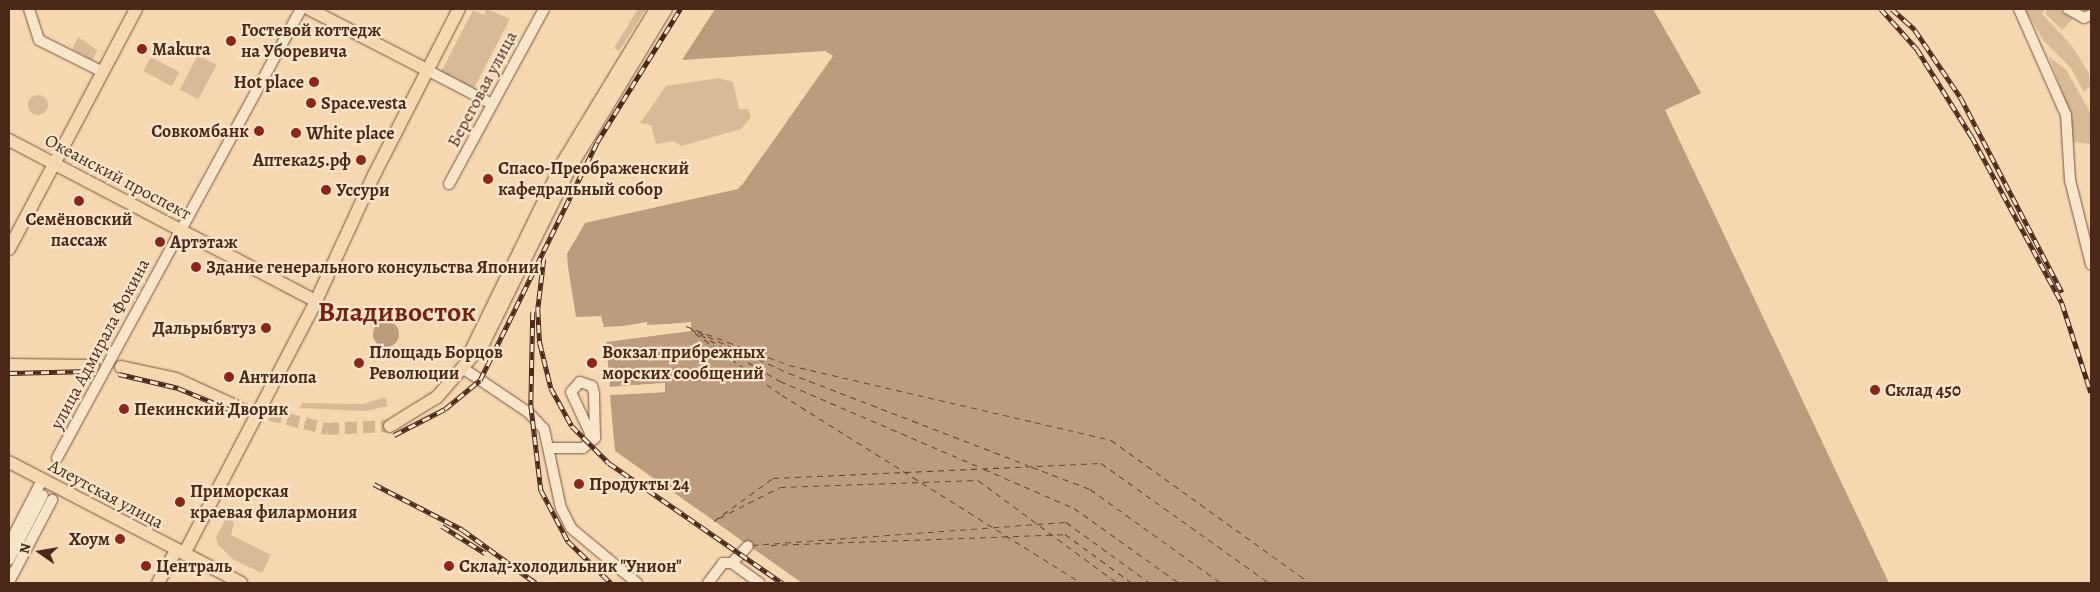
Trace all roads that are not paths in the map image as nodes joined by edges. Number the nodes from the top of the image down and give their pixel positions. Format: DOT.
graph roads {
  1 [pos="29,9"];
  2 [pos="136,9"];
  3 [pos="301,9"];
  4 [pos="309,9"];
  5 [pos="459,9"];
  6 [pos="544,9"];
  7 [pos="656,9"];
  8 [pos="666,9"];
  9 [pos="2019,9"];
  10 [pos="2068,9"];
  11 [pos="2091,15"];
  12 [pos="428,70"];
  13 [pos="103,72"];
  14 [pos="492,104"];
  15 [pos="9,140"];
  16 [pos="56,164"];
  17 [pos="449,184"];
  18 [pos="180,229"];
  19 [pos="9,249"];
  20 [pos="2091,264"];
  21 [pos="316,301"];
  22 [pos="9,365"];
  23 [pos="92,366"];
  24 [pos="121,367"];
  25 [pos="464,369"];
  26 [pos="235,406"];
  27 [pos="390,426"];
  28 [pos="589,442"];
  29 [pos="551,448"];
  30 [pos="58,458"];
  31 [pos="9,462"];
  32 [pos="42,480"];
  33 [pos="9,544"];
  34 [pos="748,546"];
  35 [pos="180,552"];
  36 [pos="9,560"];
  37 [pos="732,563"];
  38 [pos="9,582"];
  39 [pos="158,583"];
  40 [pos="241,583"];
  41 [pos="637,583"];
  42 [pos="708,583"];
  43 [pos="760,583"];
  1 -- 13 [label="street"];
  2 -- 13 [label="main road"];
  3 -- 18 [label="street, улица Адмирала Фокина"];
  4 -- 12 [label="main road"];
  5 -- 12 [label="main road"];
  6 -- 14 [label="street, Береговая улица"];
  7 -- 25 [label="main road"];
  8 -- 25 [label="main road"];
  9 -- 20 [label="street"];
  10 -- 11 [label="street"];
  12 -- 14 [label="street"];
  12 -- 21 [label="main road"];
  13 -- 16 [label="main road"];
  14 -- 17 [label="street, Береговая улица"];
  15 -- 16 [label="main road, Океанский проспект"];
  16 -- 18 [label="main road, Океанский проспект"];
  16 -- 19 [label="main road"];
  18 -- 21 [label="main road, Океанский проспект"];
  18 -- 30 [label="street, улица Адмирала Фокина"];
  21 -- 35 [label="main road"];
  22 -- 23 [label="main road"];
  24 -- 26 [label="main road"];
  25 -- 27 [label="main road"];
  25 -- 29 [label="street"];
  28 -- 28 [label="street"];
  28 -- 29 [label="street"];
  29 -- 41 [label="street"];
  31 -- 32 [label="main road, Алеутская улица"];
  32 -- 33 [label="street"];
  32 -- 35 [label="main road, Алеутская улица"];
  34 -- 37 [label="street"];
  35 -- 39 [label="main road"];
  35 -- 40 [label="main road, Алеутская улица"];
  36 -- 38 [label="street"];
  37 -- 42 [label="street"];
  37 -- 43 [label="street"];
}
